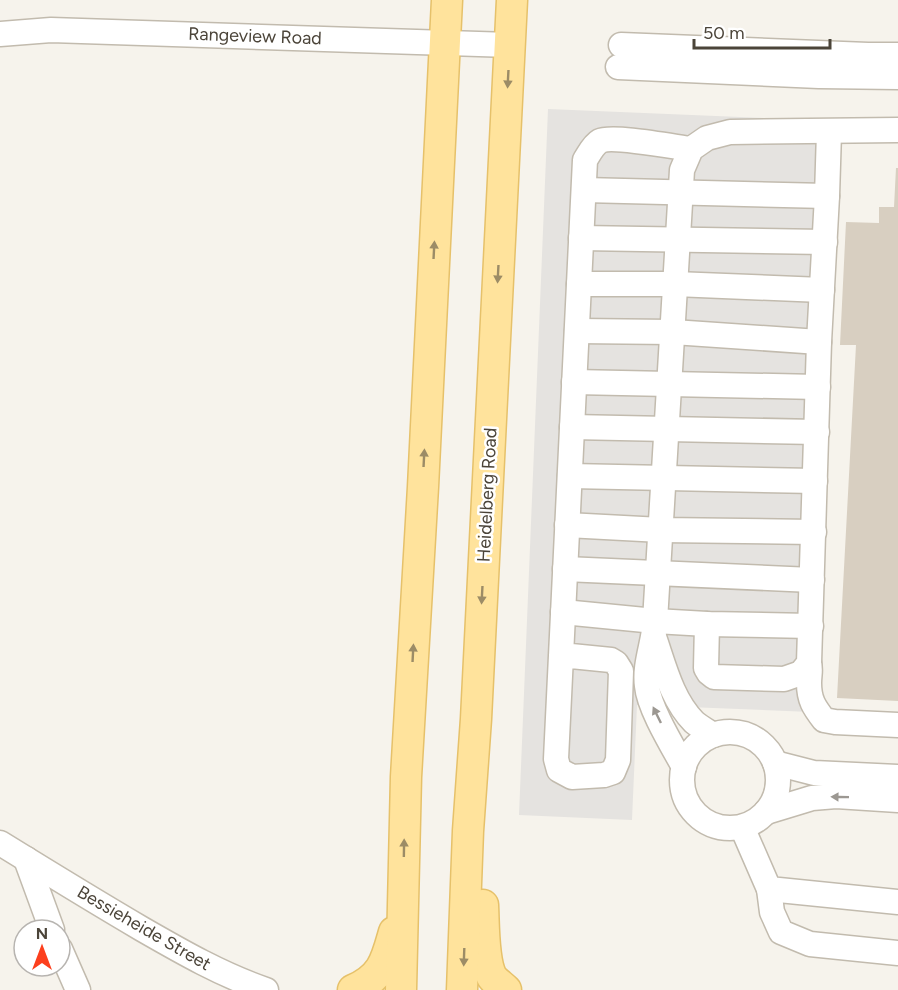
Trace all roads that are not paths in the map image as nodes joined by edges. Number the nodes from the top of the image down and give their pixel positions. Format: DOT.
graph roads {
  1 [pos="447,0"];
  2 [pos="512,0"];
  3 [pos="0,34"];
  4 [pos="444,42"];
  5 [pos="510,45"];
  6 [pos="898,55"];
  7 [pos="898,77"];
  8 [pos="898,130"];
  9 [pos="829,132"];
  10 [pos="691,149"];
  11 [pos="584,190"];
  12 [pos="681,193"];
  13 [pos="827,196"];
  14 [pos="581,238"];
  15 [pos="678,240"];
  16 [pos="825,242"];
  17 [pos="579,284"];
  18 [pos="675,284"];
  19 [pos="822,290"];
  20 [pos="577,331"];
  21 [pos="673,332"];
  22 [pos="819,342"];
  23 [pos="574,382"];
  24 [pos="669,383"];
  25 [pos="818,387"];
  26 [pos="572,427"];
  27 [pos="667,428"];
  28 [pos="817,432"];
  29 [pos="570,476"];
  30 [pos="664,478"];
  31 [pos="815,481"];
  32 [pos="567,525"];
  33 [pos="661,530"];
  34 [pos="814,532"];
  35 [pos="565,569"];
  36 [pos="658,573"];
  37 [pos="812,580"];
  38 [pos="563,612"];
  39 [pos="707,624"];
  40 [pos="811,626"];
  41 [pos="655,629"];
  42 [pos="561,655"];
  43 [pos="809,663"];
  44 [pos="476,719"];
  45 [pos="898,725"];
  46 [pos="713,735"];
  47 [pos="775,763"];
  48 [pos="684,767"];
  49 [pos="898,777"];
  50 [pos="898,800"];
  51 [pos="766,812"];
  52 [pos="742,827"];
  53 [pos="0,843"];
  54 [pos="26,859"];
  55 [pos="769,890"];
  56 [pos="403,896"];
  57 [pos="898,902"];
  58 [pos="48,918"];
  59 [pos="898,953"];
  60 [pos="266,990"];
  61 [pos="353,990"];
  62 [pos="401,990"];
  63 [pos="462,990"];
  64 [pos="506,990"];
  1 -- 4 [label="main road"];
  2 -- 5 [label="main road, Heidelberg Road"];
  3 -- 4 [label="street, Rangeview Road"];
  4 -- 5 [label="street, Rangeview Road"];
  56 -- 4 [label="main road, one-way"];
  5 -- 44 [label="main road, Heidelberg Road, one-way"];
  6 -- 7 [label="street"];
  8 -- 9 [label="street"];
  9 -- 10 [label="street"];
  9 -- 13 [label="street"];
  10 -- 11 [label="street"];
  10 -- 12 [label="street"];
  11 -- 12 [label="street"];
  11 -- 14 [label="street"];
  12 -- 13 [label="street"];
  12 -- 15 [label="street"];
  13 -- 16 [label="street"];
  14 -- 15 [label="street"];
  14 -- 17 [label="street"];
  15 -- 16 [label="street"];
  15 -- 18 [label="street"];
  16 -- 19 [label="street"];
  17 -- 18 [label="street"];
  17 -- 20 [label="street"];
  18 -- 19 [label="street"];
  18 -- 21 [label="street"];
  19 -- 22 [label="street"];
  20 -- 21 [label="street"];
  20 -- 23 [label="street"];
  21 -- 22 [label="street"];
  21 -- 24 [label="street"];
  22 -- 25 [label="street"];
  23 -- 24 [label="street"];
  23 -- 26 [label="street"];
  24 -- 25 [label="street"];
  24 -- 27 [label="street"];
  25 -- 28 [label="street"];
  26 -- 27 [label="street"];
  26 -- 29 [label="street"];
  27 -- 28 [label="street"];
  27 -- 30 [label="street"];
  28 -- 31 [label="street"];
  29 -- 30 [label="street"];
  29 -- 32 [label="street"];
  30 -- 31 [label="street"];
  30 -- 33 [label="street"];
  31 -- 34 [label="street"];
  32 -- 33 [label="street"];
  32 -- 35 [label="street"];
  33 -- 34 [label="street"];
  33 -- 36 [label="street"];
  34 -- 37 [label="street"];
  35 -- 36 [label="street"];
  35 -- 38 [label="street"];
  36 -- 37 [label="street"];
  36 -- 41 [label="street"];
  37 -- 40 [label="street"];
  38 -- 41 [label="street"];
  38 -- 42 [label="street"];
  39 -- 40 [label="street"];
  39 -- 41 [label="street"];
  39 -- 43 [label="street"];
  40 -- 43 [label="street"];
  41 -- 46 [label="street"];
  48 -- 41 [label="street, one-way"];
  42 -- 42 [label="street"];
  43 -- 45 [label="street"];
  44 -- 63 [label="main road, Heidelberg Road, one-way"];
  44 -- 64 [label="main road"];
  46 -- 47 [label="street"];
  46 -- 48 [label="street"];
  47 -- 49 [label="street"];
  47 -- 51 [label="street"];
  48 -- 52 [label="street"];
  50 -- 51 [label="street, one-way"];
  51 -- 52 [label="street"];
  52 -- 55 [label="street"];
  53 -- 54 [label="street, Bessieheide Street"];
  54 -- 58 [label="street"];
  54 -- 60 [label="street, Bessieheide Street"];
  55 -- 57 [label="street"];
  55 -- 59 [label="street"];
  56 -- 61 [label="main road"];
  56 -- 62 [label="main road"];
}
